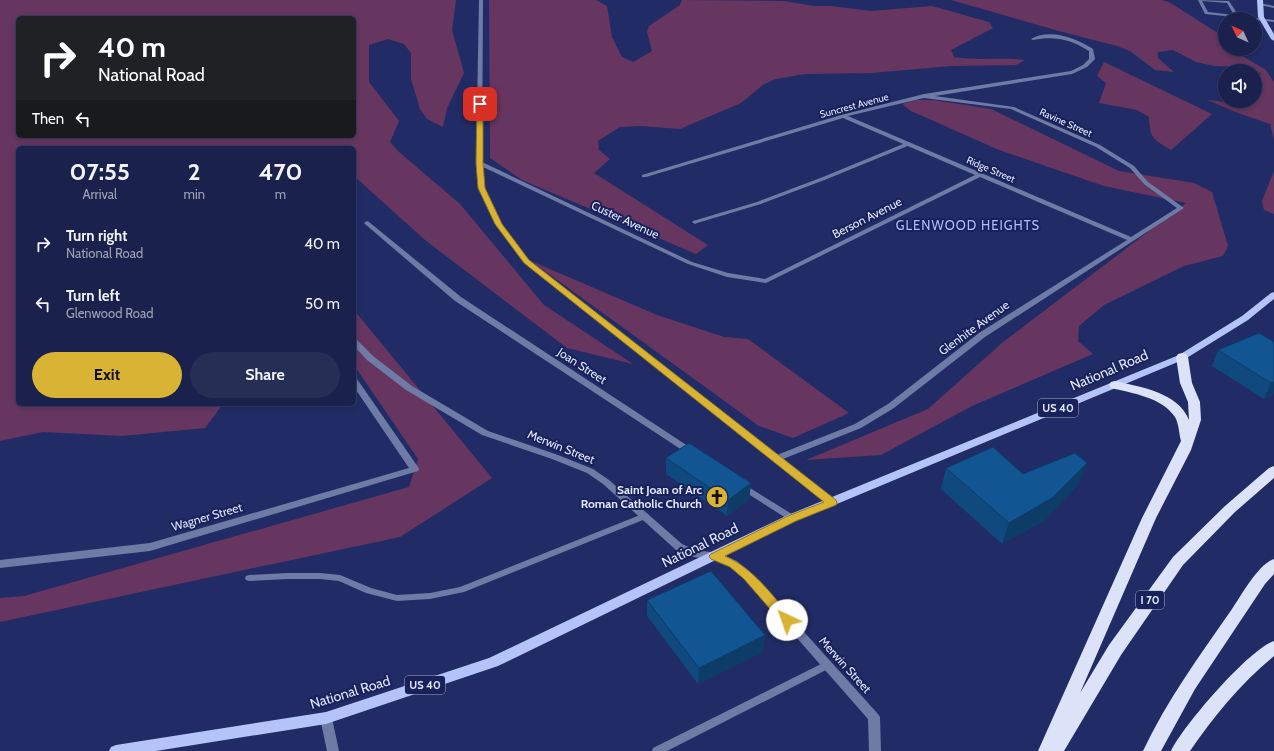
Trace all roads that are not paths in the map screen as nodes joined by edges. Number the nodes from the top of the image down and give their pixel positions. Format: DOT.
graph roads {
  1 [pos="481,0"];
  2 [pos="1200,0"];
  3 [pos="1203,0"];
  4 [pos="1260,2"];
  5 [pos="1274,7"];
  6 [pos="1235,12"];
  7 [pos="1261,12"];
  8 [pos="1218,15"];
  9 [pos="1262,19"];
  10 [pos="1274,21"];
  11 [pos="1033,39"];
  12 [pos="1274,39"];
  13 [pos="924,96"];
  14 [pos="843,116"];
  15 [pos="908,144"];
  16 [pos="479,163"];
  17 [pos="979,174"];
  18 [pos="644,176"];
  19 [pos="1181,208"];
  20 [pos="695,222"];
  21 [pos="367,223"];
  22 [pos="1131,239"];
  23 [pos="766,281"];
  24 [pos="1274,295"];
  25 [pos="356,344"];
  26 [pos="1182,357"];
  27 [pos="356,384"];
  28 [pos="1115,385"];
  29 [pos="1187,441"];
  30 [pos="698,457"];
  31 [pos="778,458"];
  32 [pos="1274,471"];
  33 [pos="732,479"];
  34 [pos="832,503"];
  35 [pos="645,516"];
  36 [pos="792,518"];
  37 [pos="715,556"];
  38 [pos="0,564"];
  39 [pos="1274,564"];
  40 [pos="249,578"];
  41 [pos="1274,647"];
  42 [pos="827,665"];
  43 [pos="326,718"];
  44 [pos="116,751"];
  45 [pos="333,751"];
  46 [pos="657,751"];
  47 [pos="875,751"];
  48 [pos="1047,751"];
  49 [pos="1055,751"];
  50 [pos="1152,751"];
  51 [pos="1180,751"];
  1 -- 16 [label="street"];
  2 -- 8 [label="lane"];
  3 -- 6 [label="lane"];
  4 -- 5 [label="lane"];
  4 -- 7 [label="main road"];
  9 -- 10 [label="lane"];
  9 -- 12 [label="main road"];
  11 -- 13 [label="street, Suncrest Avenue"];
  13 -- 14 [label="street, Suncrest Avenue"];
  13 -- 19 [label="street, Ravine Street"];
  14 -- 15 [label="street, Ridge Street"];
  14 -- 18 [label="street, Suncrest Avenue"];
  15 -- 17 [label="street, Ridge Street"];
  15 -- 20 [label="lane"];
  16 -- 23 [label="street, Custer Avenue"];
  16 -- 31 [label="street"];
  17 -- 22 [label="street, Ridge Street"];
  17 -- 23 [label="street, Berson Avenue"];
  19 -- 22 [label="street, Glenhite Avenue"];
  21 -- 30 [label="street, Joan Street"];
  22 -- 31 [label="street, Glenhite Avenue"];
  24 -- 26 [label="main road, National Road / US 40"];
  25 -- 35 [label="street, Merwin Street"];
  26 -- 28 [label="main road, National Road / US 40"];
  26 -- 29 [label="highway"];
  27 -- 38 [label="street, Wagner Street"];
  28 -- 29 [label="highway"];
  28 -- 34 [label="main road, National Road / US 40"];
  29 -- 48 [label="highway"];
  31 -- 34 [label="street"];
  32 -- 49 [label="highway, I 70"];
  33 -- 36 [label="street"];
  34 -- 36 [label="main road, National Road / US 40"];
  35 -- 37 [label="street, Merwin Street"];
  35 -- 40 [label="lane"];
  36 -- 37 [label="main road, National Road / US 40"];
  37 -- 42 [label="street, Merwin Street"];
  37 -- 43 [label="main road, National Road / US 40"];
  39 -- 50 [label="highway"];
  41 -- 51 [label="highway"];
  42 -- 46 [label="lane"];
  42 -- 47 [label="street, Merwin Street"];
  43 -- 44 [label="main road, National Road / US 40"];
  43 -- 45 [label="street"];
}
